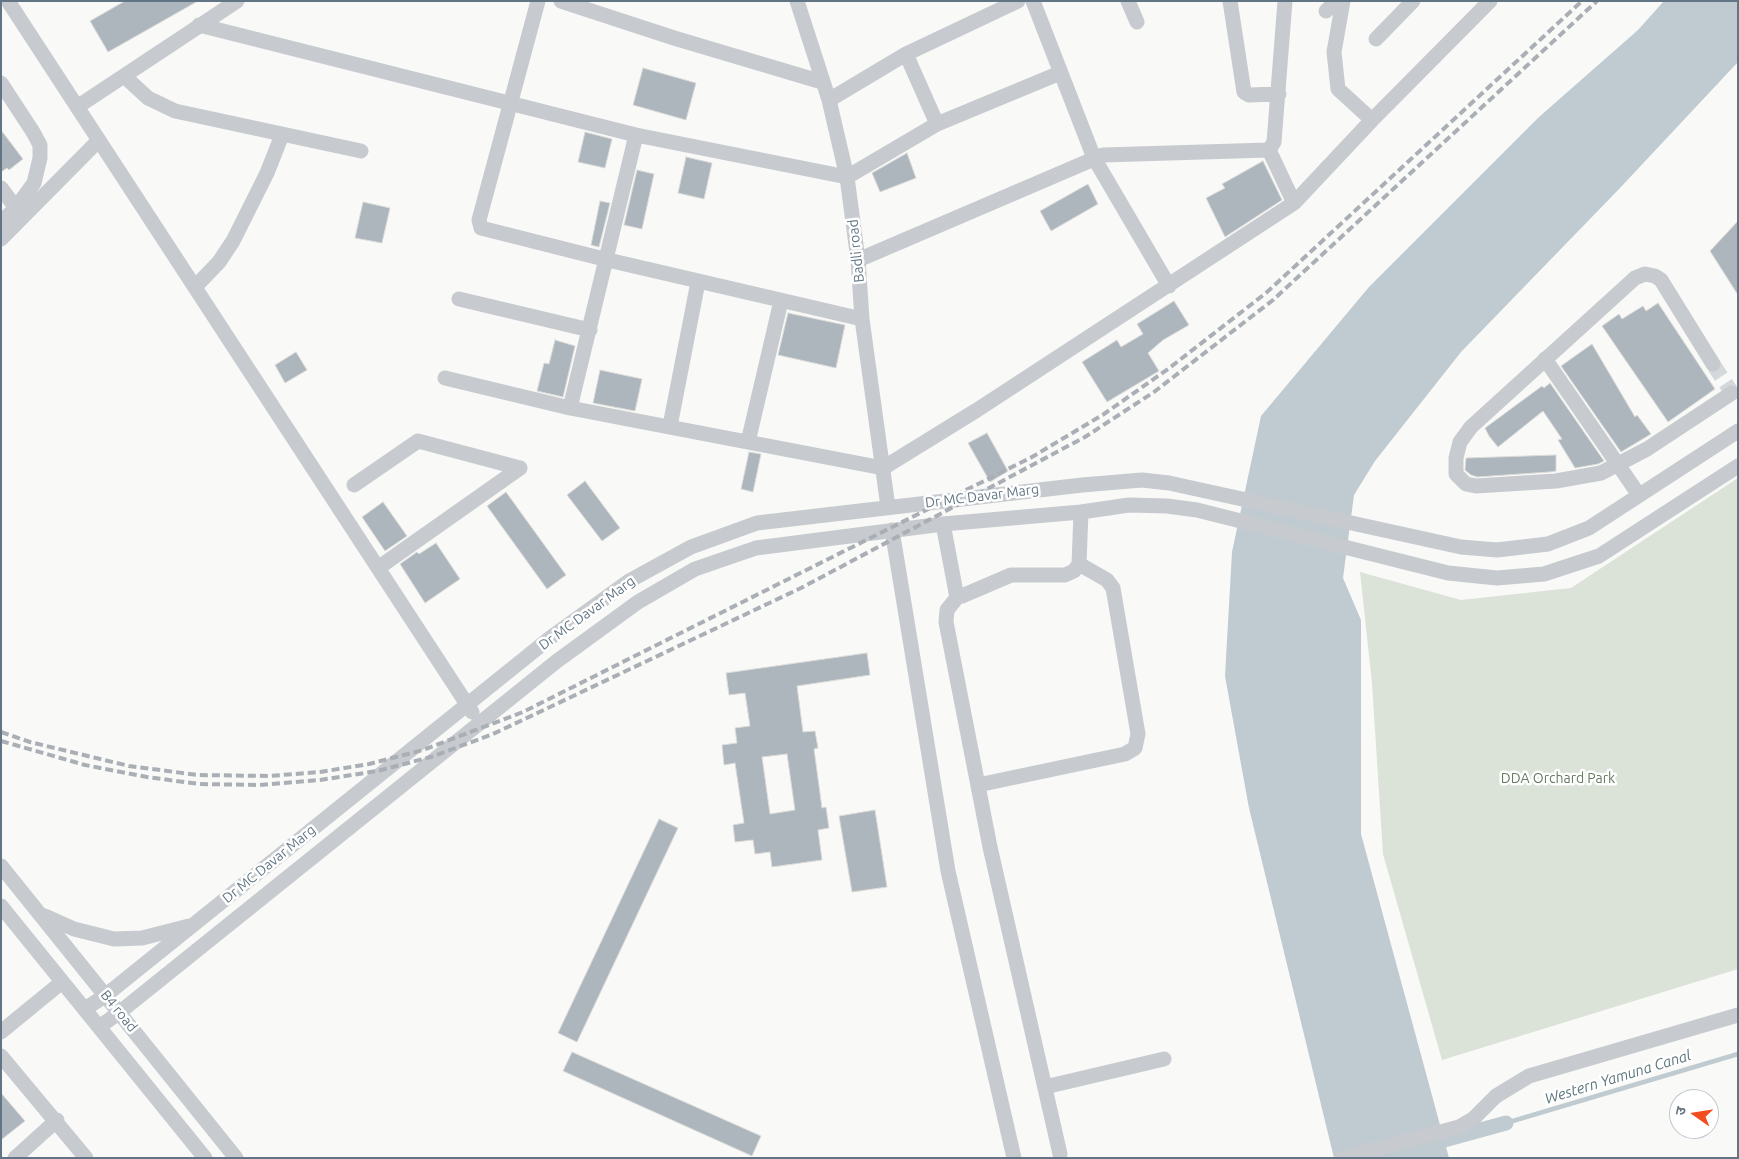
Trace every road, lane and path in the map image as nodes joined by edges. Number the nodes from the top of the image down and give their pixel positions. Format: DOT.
graph roads {
  1 [pos="8,1"];
  2 [pos="237,1"];
  3 [pos="538,1"];
  4 [pos="561,1"];
  5 [pos="797,1"];
  6 [pos="1018,1"];
  7 [pos="1033,1"];
  8 [pos="1128,1"];
  9 [pos="1230,1"];
  10 [pos="1285,1"];
  11 [pos="1342,1"];
  12 [pos="1413,1"];
  13 [pos="1490,1"];
  14 [pos="1138,22"];
  15 [pos="199,25"];
  16 [pos="1376,39"];
  17 [pos="906,54"];
  18 [pos="1060,73"];
  19 [pos="124,76"];
  20 [pos="822,82"];
  21 [pos="1,83"];
  22 [pos="1279,94"];
  23 [pos="829,100"];
  24 [pos="510,104"];
  25 [pos="78,107"];
  26 [pos="1372,120"];
  27 [pos="937,124"];
  28 [pos="282,135"];
  29 [pos="636,135"];
  30 [pos="99,140"];
  31 [pos="1269,150"];
  32 [pos="361,151"];
  33 [pos="1094,158"];
  34 [pos="847,177"];
  35 [pos="1,188"];
  36 [pos="1294,203"];
  37 [pos="16,208"];
  38 [pos="1,222"];
  39 [pos="1,239"];
  40 [pos="608,260"];
  41 [pos="858,260"];
  42 [pos="698,282"];
  43 [pos="1169,286"];
  44 [pos="195,287"];
  45 [pos="459,299"];
  46 [pos="781,301"];
  47 [pos="862,319"];
  48 [pos="590,330"];
  49 [pos="1545,359"];
  50 [pos="1713,364"];
  51 [pos="445,378"];
  52 [pos="1732,393"];
  53 [pos="570,408"];
  54 [pos="670,426"];
  55 [pos="1738,431"];
  56 [pos="748,442"];
  57 [pos="1618,465"];
  58 [pos="1738,466"];
  59 [pos="882,468"];
  60 [pos="1094,484"];
  61 [pos="354,485"];
  62 [pos="1639,495"];
  63 [pos="888,507"];
  64 [pos="1088,511"];
  65 [pos="943,524"];
  66 [pos="892,530"];
  67 [pos="1079,564"];
  68 [pos="378,568"];
  69 [pos="959,595"];
  70 [pos="467,705"];
  71 [pos="479,723"];
  72 [pos="978,785"];
  73 [pos="1,866"];
  74 [pos="1,906"];
  75 [pos="41,915"];
  76 [pos="193,925"];
  77 [pos="62,982"];
  78 [pos="106,995"];
  79 [pos="85,1009"];
  80 [pos="120,1012"];
  81 [pos="1738,1016"];
  82 [pos="99,1027"];
  83 [pos="1,1032"];
  84 [pos="1,1056"];
  85 [pos="1164,1059"];
  86 [pos="1045,1087"];
  87 [pos="56,1120"];
  88 [pos="1060,1154"];
  89 [pos="15,1158"];
  90 [pos="86,1158"];
  91 [pos="204,1158"];
  92 [pos="236,1158"];
  93 [pos="1014,1158"];
  94 [pos="1342,1158"];
  1 -- 25 [label="street"];
  2 -- 15 [label="street"];
  3 -- 24 [label="street"];
  4 -- 20 [label="street"];
  5 -- 20 [label="street, Badli road"];
  6 -- 17 [label="street"];
  7 -- 18 [label="street"];
  8 -- 14 [label="street"];
  9 -- 22 [label="street"];
  10 -- 22 [label="street"];
  11 -- 26 [label="street"];
  12 -- 16 [label="street"];
  13 -- 26 [label="street"];
  15 -- 19 [label="street"];
  15 -- 24 [label="street"];
  17 -- 23 [label="street"];
  17 -- 27 [label="street"];
  18 -- 27 [label="street"];
  18 -- 33 [label="street"];
  19 -- 25 [label="street"];
  19 -- 28 [label="street"];
  20 -- 23 [label="street, Badli road"];
  21 -- 37 [label="street"];
  22 -- 31 [label="street"];
  23 -- 34 [label="street, Badli road"];
  24 -- 29 [label="street"];
  24 -- 40 [label="street"];
  25 -- 30 [label="street"];
  26 -- 36 [label="street"];
  27 -- 34 [label="street"];
  28 -- 32 [label="street"];
  28 -- 44 [label="street"];
  29 -- 34 [label="street"];
  29 -- 40 [label="street"];
  30 -- 39 [label="street"];
  30 -- 44 [label="street"];
  31 -- 33 [label="street"];
  31 -- 36 [label="street"];
  33 -- 41 [label="street"];
  33 -- 43 [label="street"];
  34 -- 41 [label="street, Badli road"];
  35 -- 37 [label="street"];
  36 -- 43 [label="street"];
  37 -- 38 [label="street"];
  40 -- 42 [label="street"];
  40 -- 48 [label="street"];
  41 -- 47 [label="street, Badli road"];
  42 -- 46 [label="street"];
  42 -- 54 [label="street"];
  43 -- 59 [label="street"];
  44 -- 68 [label="street"];
  45 -- 48 [label="street"];
  46 -- 47 [label="street"];
  46 -- 56 [label="street"];
  47 -- 59 [label="street, Badli road"];
  48 -- 53 [label="street"];
  49 -- 50 [label="street"];
  49 -- 57 [label="street"];
  49 -- 57 [label="street"];
  51 -- 53 [label="street"];
  52 -- 57 [label="street"];
  53 -- 54 [label="street"];
  54 -- 56 [label="street"];
  55 -- 62 [label="street, Dr MC Davar Marg"];
  56 -- 59 [label="street"];
  57 -- 62 [label="street"];
  58 -- 64 [label="street"];
  59 -- 63 [label="street, Badli road"];
  60 -- 62 [label="street, Dr MC Davar Marg"];
  60 -- 63 [label="street, Dr MC Davar Marg"];
  60 -- 64 [label="street"];
  61 -- 68 [label="street"];
  63 -- 70 [label="street, Dr MC Davar Marg"];
  64 -- 65 [label="street"];
  64 -- 67 [label="street"];
  65 -- 66 [label="street"];
  65 -- 69 [label="street"];
  66 -- 71 [label="street"];
  66 -- 93 [label="street"];
  67 -- 69 [label="street"];
  67 -- 72 [label="street"];
  68 -- 70 [label="street"];
  69 -- 72 [label="street"];
  70 -- 71 [label="street"];
  70 -- 76 [label="street, Dr MC Davar Marg"];
  71 -- 80 [label="street"];
  72 -- 86 [label="street"];
  73 -- 75 [label="street, B4 road"];
  74 -- 77 [label="street, B4 road"];
  75 -- 76 [label="street"];
  75 -- 78 [label="street, B4 road"];
  76 -- 78 [label="street, Dr MC Davar Marg"];
  77 -- 79 [label="street, B4 road"];
  77 -- 83 [label="street"];
  78 -- 79 [label="street, Dr MC Davar Marg"];
  78 -- 80 [label="street, B4 road"];
  79 -- 82 [label="street, B4 road"];
  80 -- 82 [label="street"];
  80 -- 92 [label="street, B4 road"];
  81 -- 94 [label="street"];
  82 -- 91 [label="street, B4 road"];
  84 -- 87 [label="street"];
  85 -- 86 [label="street"];
  86 -- 88 [label="street"];
  87 -- 89 [label="street"];
  87 -- 90 [label="street"];
}
